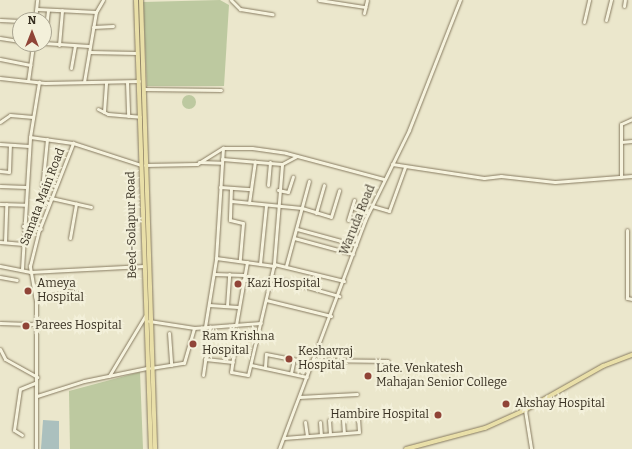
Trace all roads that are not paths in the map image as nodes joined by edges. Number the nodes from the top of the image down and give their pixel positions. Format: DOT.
graph roads {
  1 [pos="37,0"];
  2 [pos="103,0"];
  3 [pos="136,0"];
  4 [pos="141,0"];
  5 [pos="231,0"];
  6 [pos="320,0"];
  7 [pos="367,0"];
  8 [pos="460,0"];
  9 [pos="589,0"];
  10 [pos="611,0"];
  11 [pos="626,0"];
  12 [pos="336,1"];
  13 [pos="624,6"];
  14 [pos="365,7"];
  15 [pos="37,9"];
  16 [pos="48,10"];
  17 [pos="62,10"];
  18 [pos="37,12"];
  19 [pos="96,12"];
  20 [pos="364,13"];
  21 [pos="273,14"];
  22 [pos="0,20"];
  23 [pos="606,20"];
  24 [pos="12,21"];
  25 [pos="584,22"];
  26 [pos="113,26"];
  27 [pos="93,27"];
  28 [pos="0,38"];
  29 [pos="12,40"];
  30 [pos="52,44"];
  31 [pos="58,45"];
  32 [pos="75,46"];
  33 [pos="89,46"];
  34 [pos="32,52"];
  35 [pos="89,52"];
  36 [pos="138,53"];
  37 [pos="0,59"];
  38 [pos="30,65"];
  39 [pos="71,68"];
  40 [pos="0,78"];
  41 [pos="28,81"];
  42 [pos="139,81"];
  43 [pos="39,82"];
  44 [pos="84,82"];
  45 [pos="106,82"];
  46 [pos="127,82"];
  47 [pos="143,89"];
  48 [pos="221,90"];
  49 [pos="98,109"];
  50 [pos="104,112"];
  51 [pos="128,116"];
  52 [pos="33,117"];
  53 [pos="140,117"];
  54 [pos="632,119"];
  55 [pos="0,122"];
  56 [pos="30,137"];
  57 [pos="47,140"];
  58 [pos="632,141"];
  59 [pos="620,142"];
  60 [pos="73,143"];
  61 [pos="0,144"];
  62 [pos="10,145"];
  63 [pos="29,146"];
  64 [pos="223,148"];
  65 [pos="297,156"];
  66 [pos="222,161"];
  67 [pos="254,161"];
  68 [pos="200,162"];
  69 [pos="270,162"];
  70 [pos="282,164"];
  71 [pos="392,164"];
  72 [pos="143,165"];
  73 [pos="405,167"];
  74 [pos="0,171"];
  75 [pos="632,176"];
  76 [pos="293,177"];
  77 [pos="621,177"];
  78 [pos="384,179"];
  79 [pos="309,181"];
  80 [pos="42,183"];
  81 [pos="268,185"];
  82 [pos="324,185"];
  83 [pos="0,186"];
  84 [pos="56,186"];
  85 [pos="26,187"];
  86 [pos="220,187"];
  87 [pos="231,188"];
  88 [pos="251,189"];
  89 [pos="278,190"];
  90 [pos="339,190"];
  91 [pos="51,198"];
  92 [pos="354,200"];
  93 [pos="230,202"];
  94 [pos="249,203"];
  95 [pos="0,204"];
  96 [pos="6,204"];
  97 [pos="25,204"];
  98 [pos="49,204"];
  99 [pos="76,204"];
  100 [pos="266,204"];
  101 [pos="277,206"];
  102 [pos="372,206"];
  103 [pos="91,207"];
  104 [pos="352,207"];
  105 [pos="302,208"];
  106 [pos="316,213"];
  107 [pos="368,213"];
  108 [pos="348,220"];
  109 [pos="0,221"];
  110 [pos="6,222"];
  111 [pos="23,226"];
  112 [pos="41,229"];
  113 [pos="296,229"];
  114 [pos="627,230"];
  115 [pos="70,238"];
  116 [pos="294,238"];
  117 [pos="0,242"];
  118 [pos="4,242"];
  119 [pos="23,244"];
  120 [pos="356,245"];
  121 [pos="353,254"];
  122 [pos="216,258"];
  123 [pos="240,261"];
  124 [pos="246,262"];
  125 [pos="260,264"];
  126 [pos="274,265"];
  127 [pos="0,266"];
  128 [pos="144,266"];
  129 [pos="286,266"];
  130 [pos="22,269"];
  131 [pos="30,272"];
  132 [pos="214,274"];
  133 [pos="229,274"];
  134 [pos="244,275"];
  135 [pos="0,277"];
  136 [pos="271,278"];
  137 [pos="17,280"];
  138 [pos="243,280"];
  139 [pos="344,281"];
  140 [pos="269,283"];
  141 [pos="77,292"];
  142 [pos="35,296"];
  143 [pos="339,296"];
  144 [pos="632,299"];
  145 [pos="266,300"];
  146 [pos="209,304"];
  147 [pos="227,306"];
  148 [pos="238,307"];
  149 [pos="145,316"];
  150 [pos="331,316"];
  151 [pos="149,321"];
  152 [pos="261,322"];
  153 [pos="0,323"];
  154 [pos="36,324"];
  155 [pos="236,325"];
  156 [pos="210,326"];
  157 [pos="205,327"];
  158 [pos="194,328"];
  159 [pos="169,333"];
  160 [pos="207,348"];
  161 [pos="0,349"];
  162 [pos="632,355"];
  163 [pos="205,359"];
  164 [pos="294,359"];
  165 [pos="313,361"];
  166 [pos="388,361"];
  167 [pos="233,362"];
  168 [pos="251,364"];
  169 [pos="171,365"];
  170 [pos="266,367"];
  171 [pos="149,368"];
  172 [pos="291,373"];
  173 [pos="203,375"];
  174 [pos="109,376"];
  175 [pos="36,377"];
  176 [pos="307,377"];
  177 [pos="35,383"];
  178 [pos="357,394"];
  179 [pos="37,396"];
  180 [pos="299,397"];
  181 [pos="525,410"];
  182 [pos="329,420"];
  183 [pos="343,420"];
  184 [pos="358,420"];
  185 [pos="305,422"];
  186 [pos="320,422"];
  187 [pos="344,433"];
  188 [pos="330,434"];
  189 [pos="321,435"];
  190 [pos="22,436"];
  191 [pos="307,436"];
  192 [pos="284,438"];
  193 [pos="35,449"];
  194 [pos="151,449"];
  195 [pos="155,449"];
  196 [pos="279,449"];
  197 [pos="406,449"];
  198 [pos="531,449"];
  1 -- 15 [label="street"];
  2 -- 19 [label="street"];
  3 -- 36 [label="main road, Beed-Solapur Road"];
  4 -- 47 [label="main road, Beed-Solapur Road"];
  5 -- 21 [label="street"];
  6 -- 12 [label="street"];
  7 -- 14 [label="street"];
  8 -- 71 [label="street, Waruda Road"];
  9 -- 25 [label="street"];
  10 -- 23 [label="street"];
  11 -- 13 [label="street"];
  12 -- 14 [label="street"];
  14 -- 20 [label="street"];
  15 -- 16 [label="street"];
  15 -- 18 [label="street"];
  16 -- 17 [label="street"];
  17 -- 19 [label="street"];
  17 -- 31 [label="street"];
  19 -- 27 [label="street"];
  22 -- 24 [label="street"];
  26 -- 27 [label="street"];
  27 -- 33 [label="street"];
  28 -- 29 [label="street"];
  30 -- 31 [label="street"];
  31 -- 32 [label="street"];
  32 -- 33 [label="street"];
  32 -- 39 [label="street"];
  33 -- 35 [label="street"];
  34 -- 38 [label="street"];
  35 -- 36 [label="street"];
  35 -- 44 [label="street"];
  36 -- 42 [label="main road, Beed-Solapur Road"];
  37 -- 38 [label="street"];
  38 -- 41 [label="street"];
  40 -- 41 [label="street"];
  41 -- 43 [label="street"];
  42 -- 46 [label="street"];
  42 -- 53 [label="main road, Beed-Solapur Road"];
  43 -- 44 [label="street"];
  43 -- 52 [label="street"];
  44 -- 45 [label="street"];
  45 -- 46 [label="street"];
  45 -- 50 [label="street"];
  46 -- 51 [label="street"];
  47 -- 48 [label="street"];
  47 -- 72 [label="main road, Beed-Solapur Road"];
  49 -- 50 [label="street"];
  50 -- 51 [label="street"];
  51 -- 53 [label="street"];
  52 -- 55 [label="street"];
  52 -- 56 [label="street"];
  53 -- 72 [label="main road, Beed-Solapur Road"];
  54 -- 59 [label="street"];
  56 -- 57 [label="street, Samata Main Road"];
  56 -- 63 [label="street, Samata Main Road"];
  57 -- 60 [label="street, Samata Main Road"];
  57 -- 80 [label="street"];
  58 -- 59 [label="street"];
  59 -- 77 [label="street"];
  60 -- 72 [label="street, Samata Main Road"];
  60 -- 84 [label="street, Samata Main Road"];
  61 -- 62 [label="street"];
  62 -- 63 [label="street"];
  62 -- 74 [label="street"];
  63 -- 85 [label="street, Samata Main Road"];
  64 -- 65 [label="street"];
  64 -- 66 [label="street"];
  64 -- 68 [label="street"];
  65 -- 70 [label="street"];
  65 -- 78 [label="street"];
  66 -- 67 [label="street"];
  66 -- 68 [label="street"];
  66 -- 86 [label="street"];
  67 -- 69 [label="street"];
  67 -- 88 [label="street"];
  68 -- 72 [label="street"];
  69 -- 70 [label="street"];
  69 -- 81 [label="street"];
  70 -- 89 [label="street"];
  71 -- 73 [label="street"];
  71 -- 78 [label="street, Waruda Road"];
  72 -- 128 [label="main road, Beed-Solapur Road"];
  72 -- 151 [label="main road, Beed-Solapur Road"];
  73 -- 77 [label="street"];
  73 -- 102 [label="street"];
  75 -- 77 [label="street"];
  76 -- 89 [label="street"];
  78 -- 102 [label="street, Waruda Road"];
  79 -- 105 [label="street"];
  80 -- 84 [label="street"];
  80 -- 98 [label="street"];
  82 -- 106 [label="street"];
  83 -- 85 [label="street"];
  84 -- 91 [label="street, Samata Main Road"];
  85 -- 97 [label="street, Samata Main Road"];
  86 -- 87 [label="street"];
  86 -- 122 [label="street"];
  87 -- 88 [label="street"];
  87 -- 93 [label="street"];
  88 -- 94 [label="street"];
  89 -- 101 [label="street"];
  90 -- 106 [label="street"];
  91 -- 98 [label="street, Samata Main Road"];
  91 -- 99 [label="street"];
  92 -- 104 [label="street"];
  93 -- 94 [label="street"];
  93 -- 123 [label="street"];
  94 -- 100 [label="street"];
  95 -- 96 [label="street"];
  96 -- 97 [label="street"];
  96 -- 110 [label="street"];
  97 -- 111 [label="street, Samata Main Road"];
  98 -- 112 [label="street, Samata Main Road"];
  99 -- 103 [label="street"];
  99 -- 115 [label="street"];
  100 -- 101 [label="street"];
  100 -- 125 [label="street"];
  101 -- 105 [label="street"];
  101 -- 126 [label="street"];
  102 -- 107 [label="street, Waruda Road"];
  104 -- 107 [label="street"];
  104 -- 108 [label="street"];
  105 -- 106 [label="street"];
  105 -- 113 [label="street"];
  107 -- 120 [label="street, Waruda Road"];
  109 -- 110 [label="street"];
  110 -- 118 [label="street"];
  111 -- 112 [label="street"];
  111 -- 119 [label="street, Samata Main Road"];
  112 -- 131 [label="street, Samata Main Road"];
  113 -- 116 [label="street"];
  113 -- 120 [label="street"];
  114 -- 144 [label="street"];
  116 -- 121 [label="street"];
  116 -- 129 [label="street"];
  117 -- 118 [label="street"];
  118 -- 119 [label="street"];
  119 -- 130 [label="street, Samata Main Road"];
  120 -- 121 [label="street, Waruda Road"];
  121 -- 139 [label="street, Waruda Road"];
  122 -- 123 [label="street"];
  122 -- 132 [label="street"];
  123 -- 124 [label="street"];
  124 -- 125 [label="street"];
  124 -- 134 [label="street"];
  125 -- 126 [label="street"];
  126 -- 129 [label="street"];
  126 -- 136 [label="street"];
  127 -- 130 [label="street"];
  128 -- 131 [label="street"];
  128 -- 149 [label="main road, Beed-Solapur Road"];
  129 -- 139 [label="street"];
  130 -- 131 [label="street"];
  131 -- 142 [label="street, Samata Main Road"];
  132 -- 133 [label="street"];
  132 -- 146 [label="street"];
  133 -- 134 [label="street"];
  133 -- 147 [label="street"];
  134 -- 138 [label="street"];
  135 -- 137 [label="street"];
  136 -- 140 [label="street"];
  136 -- 143 [label="street"];
  138 -- 140 [label="street"];
  138 -- 148 [label="street"];
  139 -- 143 [label="street, Waruda Road"];
  140 -- 145 [label="street"];
  141 -- 142 [label="street"];
  142 -- 154 [label="street, Samata Main Road"];
  143 -- 150 [label="street, Waruda Road"];
  145 -- 150 [label="street"];
  145 -- 152 [label="street"];
  146 -- 147 [label="street"];
  146 -- 157 [label="street"];
  147 -- 148 [label="street"];
  148 -- 155 [label="street"];
  149 -- 171 [label="main road, Beed-Solapur Road"];
  149 -- 174 [label="street"];
  150 -- 165 [label="street, Waruda Road"];
  151 -- 158 [label="street"];
  151 -- 171 [label="main road, Beed-Solapur Road"];
  152 -- 155 [label="street"];
  152 -- 168 [label="street"];
  153 -- 154 [label="street"];
  154 -- 175 [label="street, Samata Main Road"];
  155 -- 156 [label="street"];
  156 -- 157 [label="street"];
  156 -- 160 [label="street"];
  157 -- 158 [label="street"];
  158 -- 169 [label="street"];
  159 -- 169 [label="street"];
  160 -- 163 [label="street"];
  160 -- 167 [label="street"];
  161 -- 175 [label="street"];
  162 -- 181 [label="main road"];
  163 -- 167 [label="street"];
  163 -- 173 [label="street"];
  164 -- 165 [label="street"];
  164 -- 170 [label="street"];
  164 -- 172 [label="street"];
  165 -- 166 [label="street"];
  165 -- 176 [label="street, Waruda Road"];
  167 -- 168 [label="street"];
  168 -- 170 [label="street"];
  169 -- 171 [label="street"];
  170 -- 172 [label="street"];
  171 -- 174 [label="street"];
  171 -- 194 [label="main road, Beed-Solapur Road"];
  171 -- 195 [label="main road, Beed-Solapur Road"];
  172 -- 176 [label="street"];
  174 -- 179 [label="street"];
  175 -- 177 [label="street"];
  175 -- 179 [label="street"];
  176 -- 180 [label="street, Waruda Road"];
  177 -- 190 [label="street"];
  177 -- 193 [label="street"];
  178 -- 180 [label="street"];
  179 -- 193 [label="street"];
  180 -- 192 [label="street, Waruda Road"];
  181 -- 197 [label="main road"];
  181 -- 198 [label="street"];
  182 -- 188 [label="street"];
  183 -- 187 [label="street"];
  184 -- 187 [label="street"];
  185 -- 191 [label="street"];
  186 -- 189 [label="street"];
  187 -- 188 [label="street"];
  188 -- 189 [label="street"];
  189 -- 191 [label="street"];
  191 -- 192 [label="street"];
  192 -- 196 [label="street, Waruda Road"];
}
